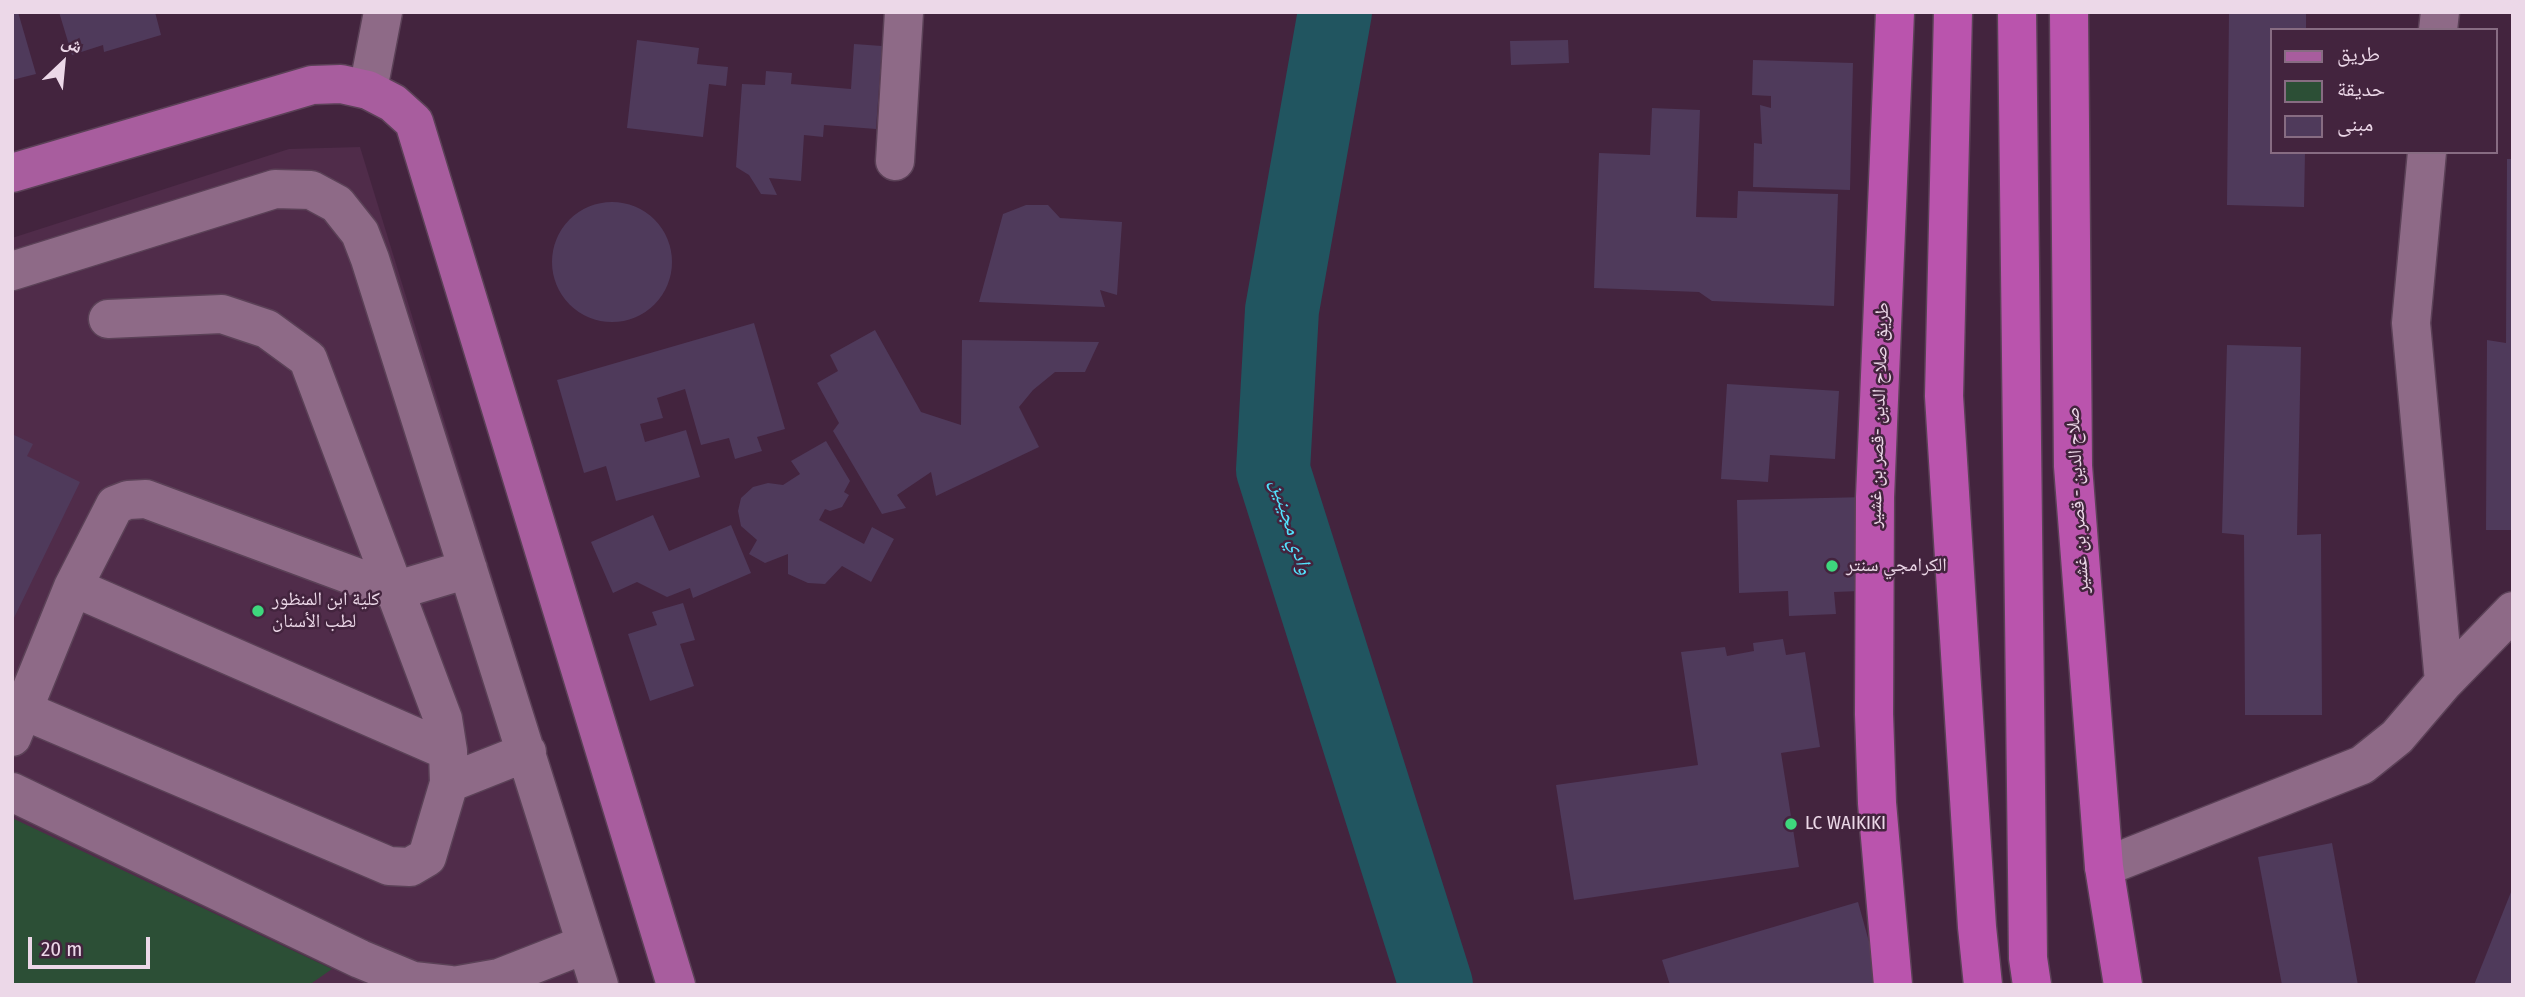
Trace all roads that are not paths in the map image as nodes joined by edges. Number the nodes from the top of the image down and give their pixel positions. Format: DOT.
graph roads {
  1 [pos="383,12"];
  2 [pos="904,12"];
  3 [pos="1895,12"];
  4 [pos="1953,12"];
  5 [pos="2017,12"];
  6 [pos="2069,12"];
  7 [pos="369,90"];
  8 [pos="2427,154"];
  9 [pos="895,161"];
  10 [pos="12,173"];
  11 [pos="12,271"];
  12 [pos="108,319"];
  13 [pos="468,569"];
  14 [pos="73,587"];
  15 [pos="394,591"];
  16 [pos="2513,611"];
  17 [pos="2444,682"];
  18 [pos="18,724"];
  19 [pos="527,752"];
  20 [pos="449,767"];
  21 [pos="12,792"];
  22 [pos="2104,867"];
  23 [pos="586,944"];
  24 [pos="450,985"];
  25 [pos="459,985"];
  26 [pos="599,985"];
  27 [pos="676,985"];
  28 [pos="1893,985"];
  29 [pos="1983,985"];
  30 [pos="2032,985"];
  31 [pos="2123,985"];
  1 -- 7 [label="street"];
  2 -- 9 [label="street"];
  3 -- 28 [label="highway, طريق صلاح الدين -قصر بن غشير"];
  4 -- 29 [label="highway"];
  5 -- 30 [label="highway"];
  6 -- 22 [label="highway, صلاح الدين - قصر بن غشير"];
  7 -- 10 [label="main road"];
  7 -- 27 [label="main road"];
  8 -- 17 [label="street"];
  11 -- 13 [label="street"];
  12 -- 15 [label="street"];
  13 -- 15 [label="street"];
  13 -- 19 [label="street"];
  14 -- 15 [label="street"];
  14 -- 18 [label="street"];
  14 -- 20 [label="street"];
  15 -- 20 [label="street"];
  16 -- 17 [label="street"];
  17 -- 22 [label="street"];
  18 -- 20 [label="street"];
  19 -- 20 [label="street"];
  19 -- 23 [label="street"];
  21 -- 24 [label="street"];
  22 -- 31 [label="highway, صلاح الدين - قصر بن غشير"];
  23 -- 25 [label="street"];
  23 -- 26 [label="street"];
}
